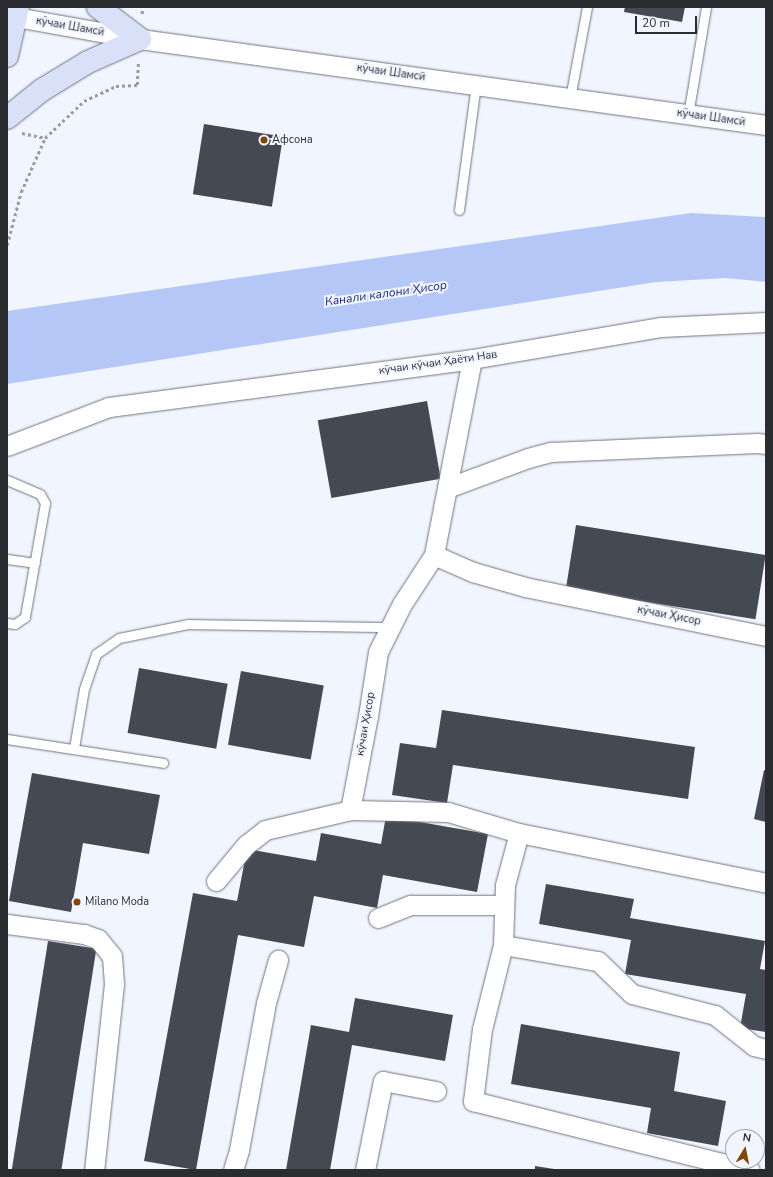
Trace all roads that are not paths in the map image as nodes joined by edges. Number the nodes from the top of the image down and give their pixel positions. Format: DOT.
graph roads {
  1 [pos="98,7"];
  2 [pos="587,7"];
  3 [pos="706,7"];
  4 [pos="17,12"];
  5 [pos="140,39"];
  6 [pos="7,56"];
  7 [pos="476,85"];
  8 [pos="570,98"];
  9 [pos="688,115"];
  10 [pos="11,125"];
  11 [pos="766,125"];
  12 [pos="459,210"];
  13 [pos="766,322"];
  14 [pos="472,359"];
  15 [pos="766,444"];
  16 [pos="7,446"];
  17 [pos="7,480"];
  18 [pos="447,488"];
  19 [pos="434,555"];
  20 [pos="7,559"];
  21 [pos="35,563"];
  22 [pos="7,623"];
  23 [pos="390,627"];
  24 [pos="766,636"];
  25 [pos="7,739"];
  26 [pos="74,748"];
  27 [pos="163,763"];
  28 [pos="350,810"];
  29 [pos="519,833"];
  30 [pos="216,881"];
  31 [pos="766,883"];
  32 [pos="504,905"];
  33 [pos="378,918"];
  34 [pos="7,924"];
  35 [pos="503,946"];
  36 [pos="278,960"];
  37 [pos="766,1049"];
  38 [pos="436,1091"];
  39 [pos="94,1170"];
  40 [pos="233,1170"];
  41 [pos="365,1170"];
  42 [pos="750,1170"];
  1 -- 5 [label="main road"];
  2 -- 8 [label="lane"];
  3 -- 9 [label="lane"];
  4 -- 5 [label="street, кӯчаи Шамсӣ"];
  4 -- 6 [label="main road"];
  5 -- 7 [label="street, кӯчаи Шамсӣ"];
  5 -- 10 [label="main road"];
  7 -- 8 [label="street, кӯчаи Шамсӣ"];
  7 -- 12 [label="lane"];
  8 -- 9 [label="street, кӯчаи Шамсӣ"];
  9 -- 11 [label="street, кӯчаи Шамсӣ"];
  13 -- 14 [label="street, кӯчаи кӯчаи Ҳаёти Нав"];
  14 -- 16 [label="street, кӯчаи кӯчаи Ҳаёти Нав"];
  14 -- 18 [label="street, кӯчаи Ҳисор"];
  15 -- 18 [label="street"];
  17 -- 21 [label="lane"];
  18 -- 19 [label="street, кӯчаи Ҳисор"];
  19 -- 23 [label="street, кӯчаи Ҳисор"];
  19 -- 24 [label="street, кӯчаи Ҳисор"];
  20 -- 21 [label="lane"];
  21 -- 22 [label="lane"];
  23 -- 26 [label="lane"];
  23 -- 28 [label="street, кӯчаи Ҳисор"];
  25 -- 26 [label="lane"];
  26 -- 27 [label="lane"];
  28 -- 29 [label="street"];
  28 -- 30 [label="street"];
  29 -- 31 [label="street"];
  29 -- 32 [label="street"];
  32 -- 33 [label="street"];
  32 -- 35 [label="street"];
  34 -- 39 [label="street"];
  35 -- 37 [label="street"];
  35 -- 42 [label="street"];
  36 -- 40 [label="street"];
  38 -- 41 [label="street"];
}
